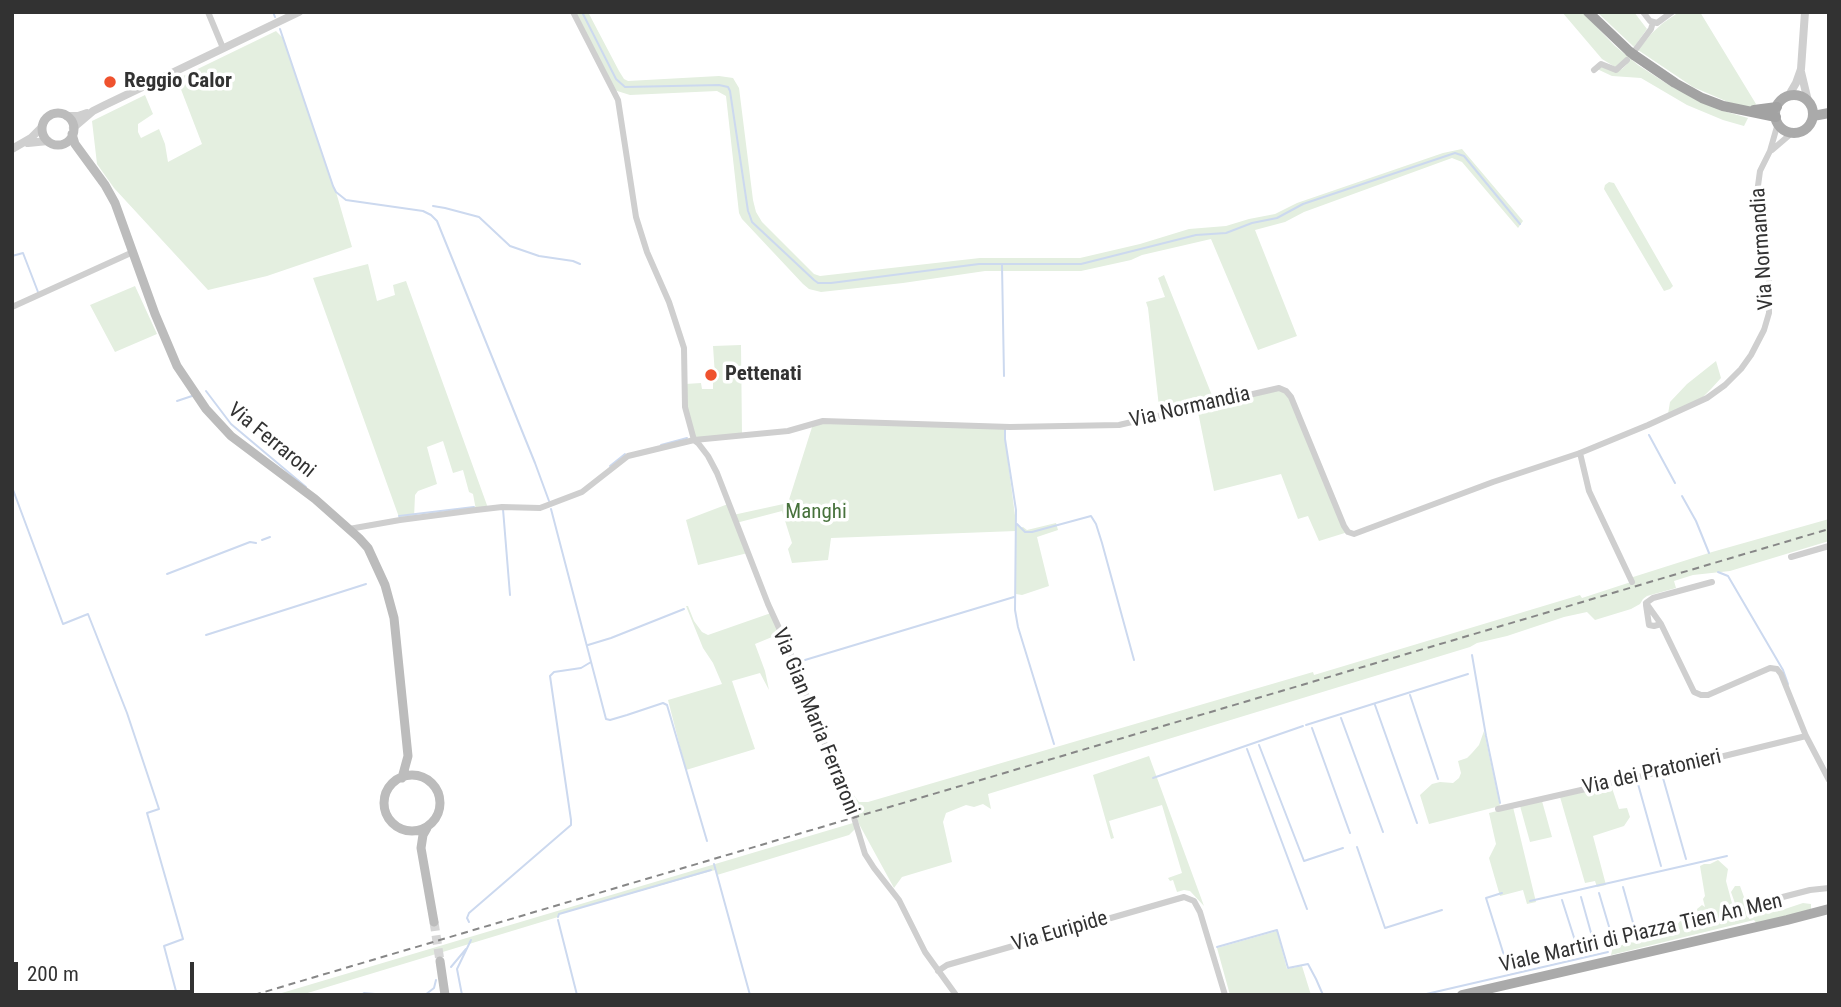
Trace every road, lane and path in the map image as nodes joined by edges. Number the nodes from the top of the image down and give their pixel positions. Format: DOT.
graph roads {
  1 [pos="208,12"];
  2 [pos="299,12"];
  3 [pos="573,12"];
  4 [pos="1588,12"];
  5 [pos="1643,12"];
  6 [pos="1672,12"];
  7 [pos="1805,12"];
  8 [pos="1653,22"];
  9 [pos="223,48"];
  10 [pos="1632,54"];
  11 [pos="1801,69"];
  12 [pos="1594,70"];
  13 [pos="1789,96"];
  14 [pos="1808,101"];
  15 [pos="93,111"];
  16 [pos="1829,113"];
  17 [pos="67,116"];
  18 [pos="1777,116"];
  19 [pos="1813,116"];
  20 [pos="42,127"];
  21 [pos="73,131"];
  22 [pos="1793,132"];
  23 [pos="48,141"];
  24 [pos="60,144"];
  25 [pos="22,145"];
  26 [pos="12,149"];
  27 [pos="1770,151"];
  28 [pos="82,154"];
  29 [pos="133,252"];
  30 [pos="12,307"];
  31 [pos="694,440"];
  32 [pos="1580,453"];
  33 [pos="349,529"];
  34 [pos="1829,546"];
  35 [pos="1791,557"];
  36 [pos="1632,582"];
  37 [pos="1712,582"];
  38 [pos="1646,603"];
  39 [pos="1661,624"];
  40 [pos="1806,736"];
  41 [pos="408,756"];
  42 [pos="422,777"];
  43 [pos="402,778"];
  44 [pos="1829,780"];
  45 [pos="1498,809"];
  46 [pos="428,827"];
  47 [pos="408,831"];
  48 [pos="421,848"];
  49 [pos="1829,888"];
  50 [pos="1771,901"];
  51 [pos="1829,909"];
  52 [pos="435,922"];
  53 [pos="440,961"];
  54 [pos="938,971"];
  55 [pos="445,995"];
  56 [pos="956,995"];
  57 [pos="1225,995"];
  58 [pos="1462,995"];
  1 -- 9 [label="street"];
  2 -- 9 [label="street"];
  3 -- 31 [label="street, Via Gian Maria Ferraroni"];
  4 -- 10 [label="highway"];
  5 -- 8 [label="street"];
  6 -- 8 [label="street"];
  7 -- 11 [label="street"];
  8 -- 10 [label="street"];
  9 -- 15 [label="street"];
  10 -- 12 [label="street"];
  10 -- 18 [label="highway"];
  11 -- 13 [label="street"];
  11 -- 14 [label="street"];
  13 -- 14 [label="main road"];
  13 -- 18 [label="main road"];
  14 -- 19 [label="main road"];
  15 -- 17 [label="street"];
  15 -- 21 [label="street"];
  16 -- 19 [label="main road"];
  17 -- 20 [label="main road"];
  17 -- 21 [label="main road"];
  18 -- 22 [label="main road"];
  18 -- 27 [label="street, Via Normandia"];
  19 -- 22 [label="main road"];
  20 -- 23 [label="main road"];
  20 -- 25 [label="street"];
  21 -- 24 [label="main road"];
  21 -- 28 [label="main road, Via Ferraroni"];
  22 -- 27 [label="street"];
  23 -- 24 [label="main road"];
  23 -- 25 [label="street"];
  24 -- 28 [label="main road, Via Ferraroni"];
  25 -- 26 [label="street"];
  27 -- 32 [label="street, Via Normandia"];
  28 -- 29 [label="main road, Via Ferraroni"];
  29 -- 30 [label="street"];
  29 -- 33 [label="main road, Via Ferraroni"];
  31 -- 32 [label="street, Via Normandia"];
  31 -- 33 [label="street"];
  31 -- 54 [label="street, Via Gian Maria Ferraroni"];
  32 -- 36 [label="street"];
  33 -- 41 [label="main road, Via Ferraroni"];
  34 -- 35 [label="street"];
  37 -- 38 [label="street"];
  38 -- 39 [label="street"];
  38 -- 39 [label="street"];
  39 -- 40 [label="street"];
  40 -- 44 [label="street"];
  40 -- 45 [label="street, Via dei Pratonieri"];
  41 -- 42 [label="main road, Via Ferraroni"];
  41 -- 43 [label="main road, Via Ferraroni"];
  42 -- 43 [label="main road"];
  42 -- 46 [label="main road"];
  43 -- 47 [label="main road"];
  46 -- 47 [label="main road"];
  46 -- 48 [label="main road"];
  47 -- 48 [label="main road"];
  48 -- 52 [label="main road"];
  49 -- 50 [label="street"];
  51 -- 58 [label="main road, Viale Martiri di Piazza Tien An Men"];
  53 -- 55 [label="main road"];
  54 -- 56 [label="street, Via Gian Maria Ferraroni"];
  54 -- 57 [label="street, Via Euripide"];
}
